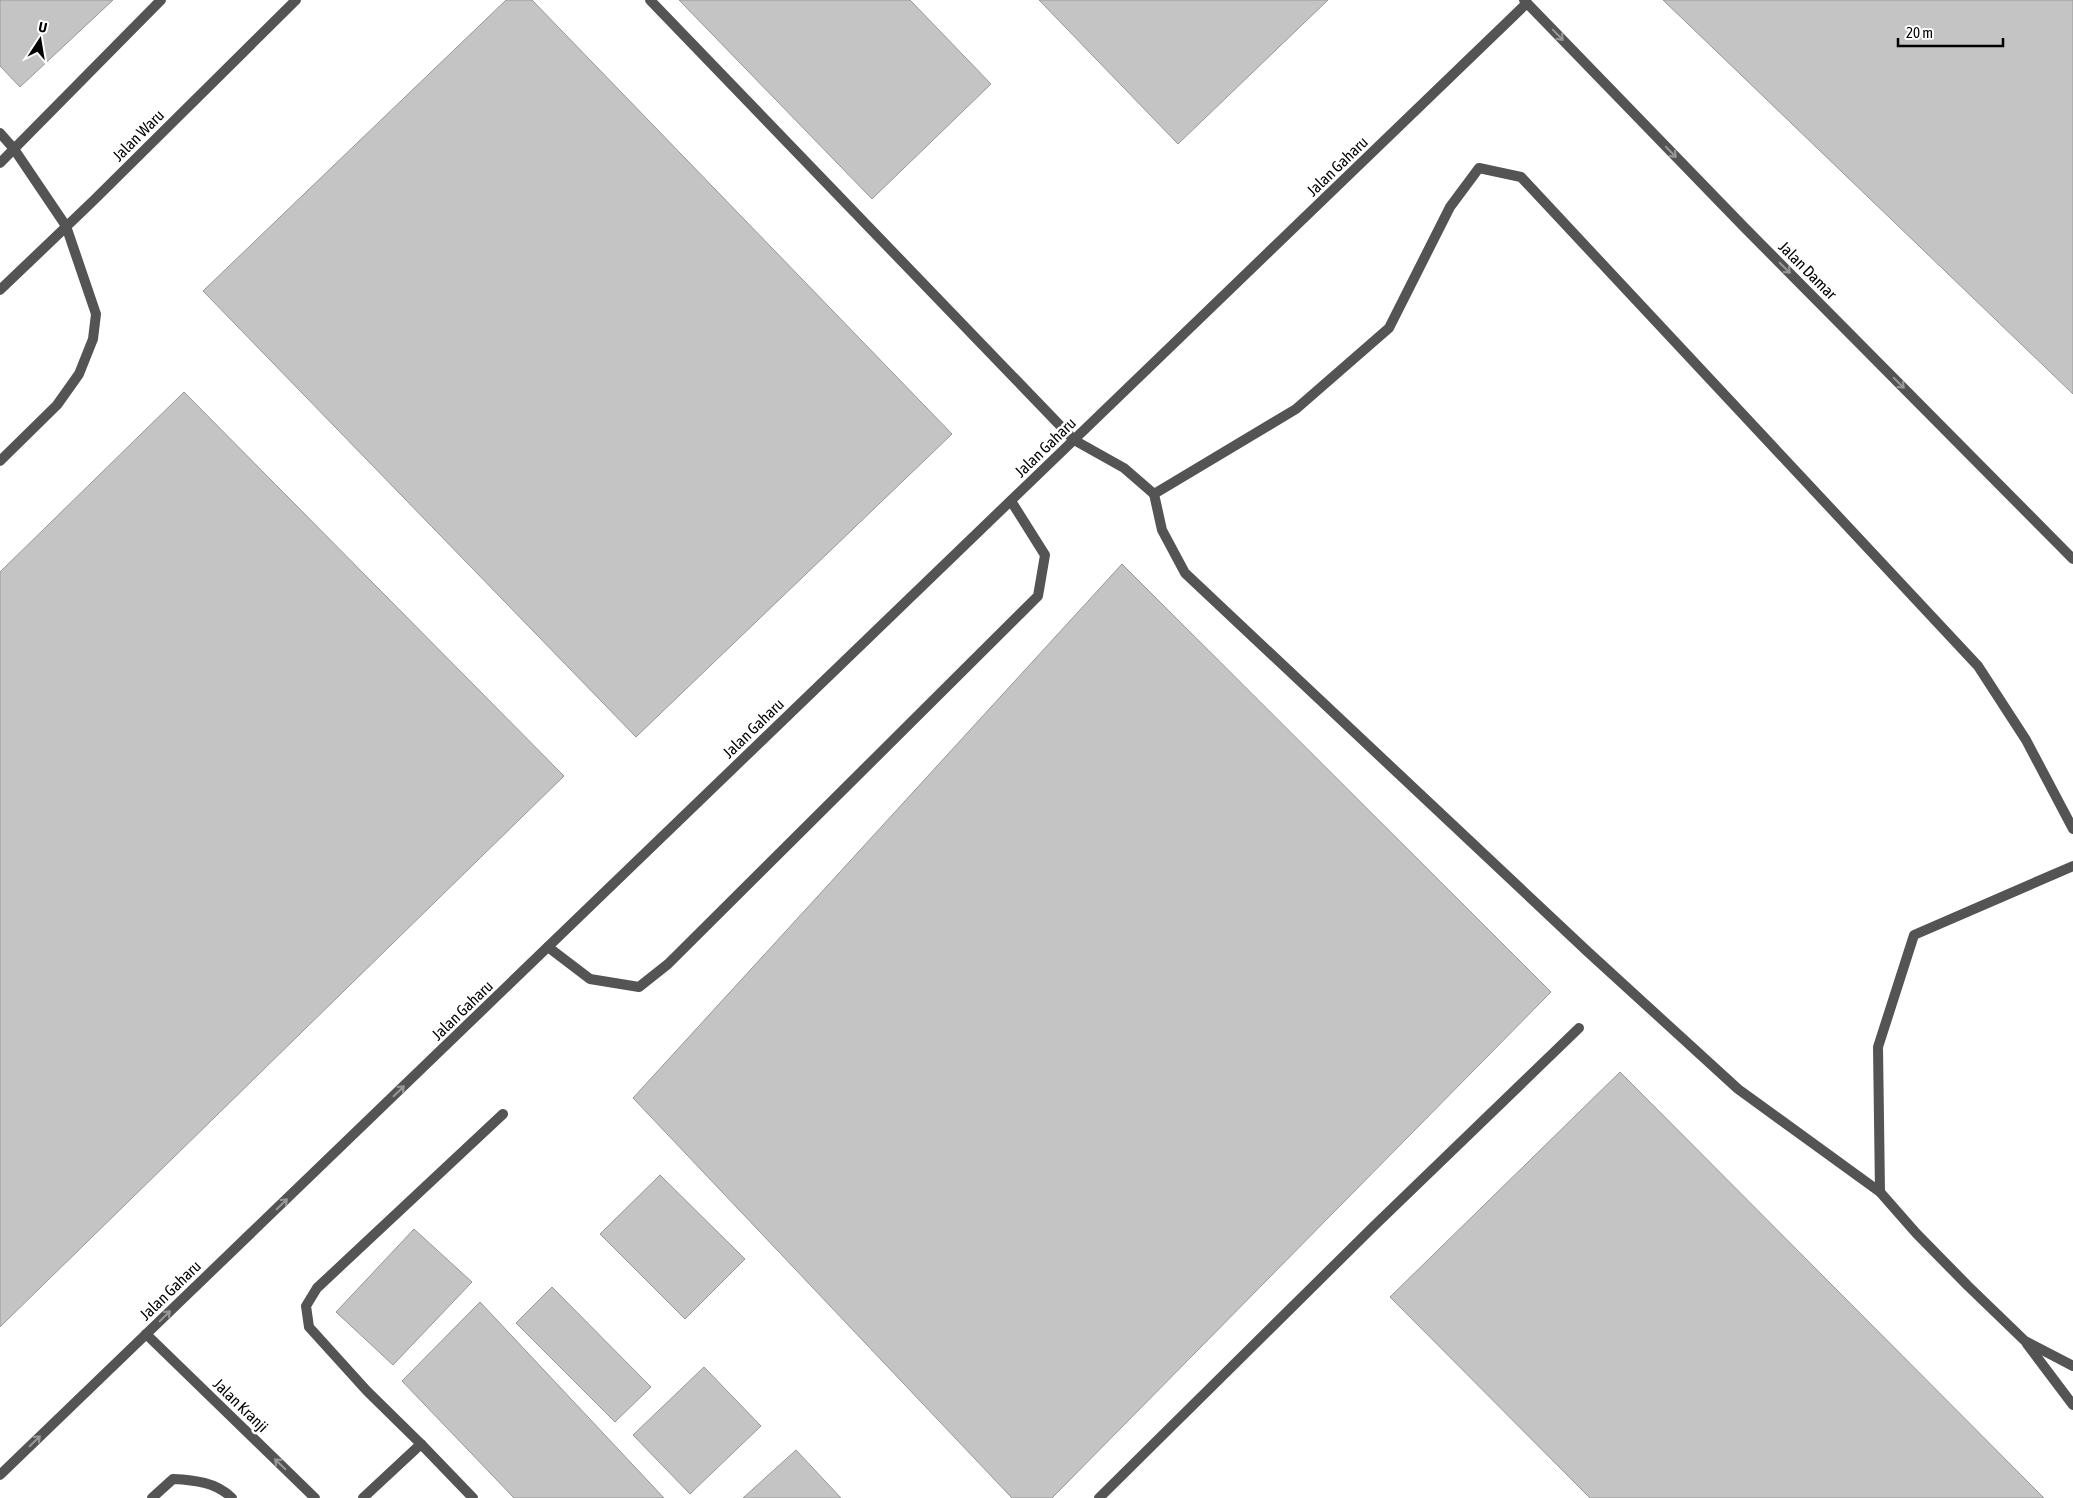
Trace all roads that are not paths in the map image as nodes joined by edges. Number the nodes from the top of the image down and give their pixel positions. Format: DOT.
graph roads {
  1 [pos="162,0"];
  2 [pos="296,0"];
  3 [pos="650,0"];
  4 [pos="1526,2"];
  5 [pos="0,133"];
  6 [pos="14,149"];
  7 [pos="0,163"];
  8 [pos="66,226"];
  9 [pos="0,290"];
  10 [pos="1074,440"];
  11 [pos="0,461"];
  12 [pos="1154,494"];
  13 [pos="1011,501"];
  14 [pos="2073,559"];
  15 [pos="2073,829"];
  16 [pos="2073,866"];
  17 [pos="548,947"];
  18 [pos="1580,1028"];
  19 [pos="503,1114"];
  20 [pos="1880,1192"];
  21 [pos="146,1334"];
  22 [pos="2025,1341"];
  23 [pos="2073,1366"];
  24 [pos="2073,1406"];
  25 [pos="420,1444"];
  26 [pos="0,1475"];
  27 [pos="152,1498"];
  28 [pos="232,1498"];
  29 [pos="315,1498"];
  30 [pos="363,1498"];
  31 [pos="472,1498"];
  32 [pos="1099,1498"];
  1 -- 6 [label="street"];
  2 -- 8 [label="street, Jalan Waru"];
  3 -- 10 [label="street"];
  4 -- 10 [label="street, Jalan Gaharu"];
  4 -- 14 [label="street, Jalan Damar, one-way"];
  5 -- 6 [label="street"];
  6 -- 7 [label="street"];
  6 -- 8 [label="street"];
  8 -- 9 [label="street, Jalan Waru"];
  8 -- 11 [label="street"];
  10 -- 12 [label="street"];
  10 -- 13 [label="street, Jalan Gaharu"];
  12 -- 15 [label="street"];
  12 -- 20 [label="street"];
  13 -- 17 [label="street, Jalan Gaharu"];
  13 -- 17 [label="street"];
  16 -- 20 [label="street"];
  21 -- 17 [label="street, Jalan Gaharu, one-way"];
  18 -- 32 [label="street"];
  19 -- 25 [label="street"];
  20 -- 22 [label="street"];
  26 -- 21 [label="street, Jalan Gaharu, one-way"];
  29 -- 21 [label="street, Jalan Kranji, one-way"];
  22 -- 23 [label="street"];
  22 -- 24 [label="street"];
  25 -- 30 [label="street"];
  25 -- 31 [label="street"];
  27 -- 28 [label="street"];
}
